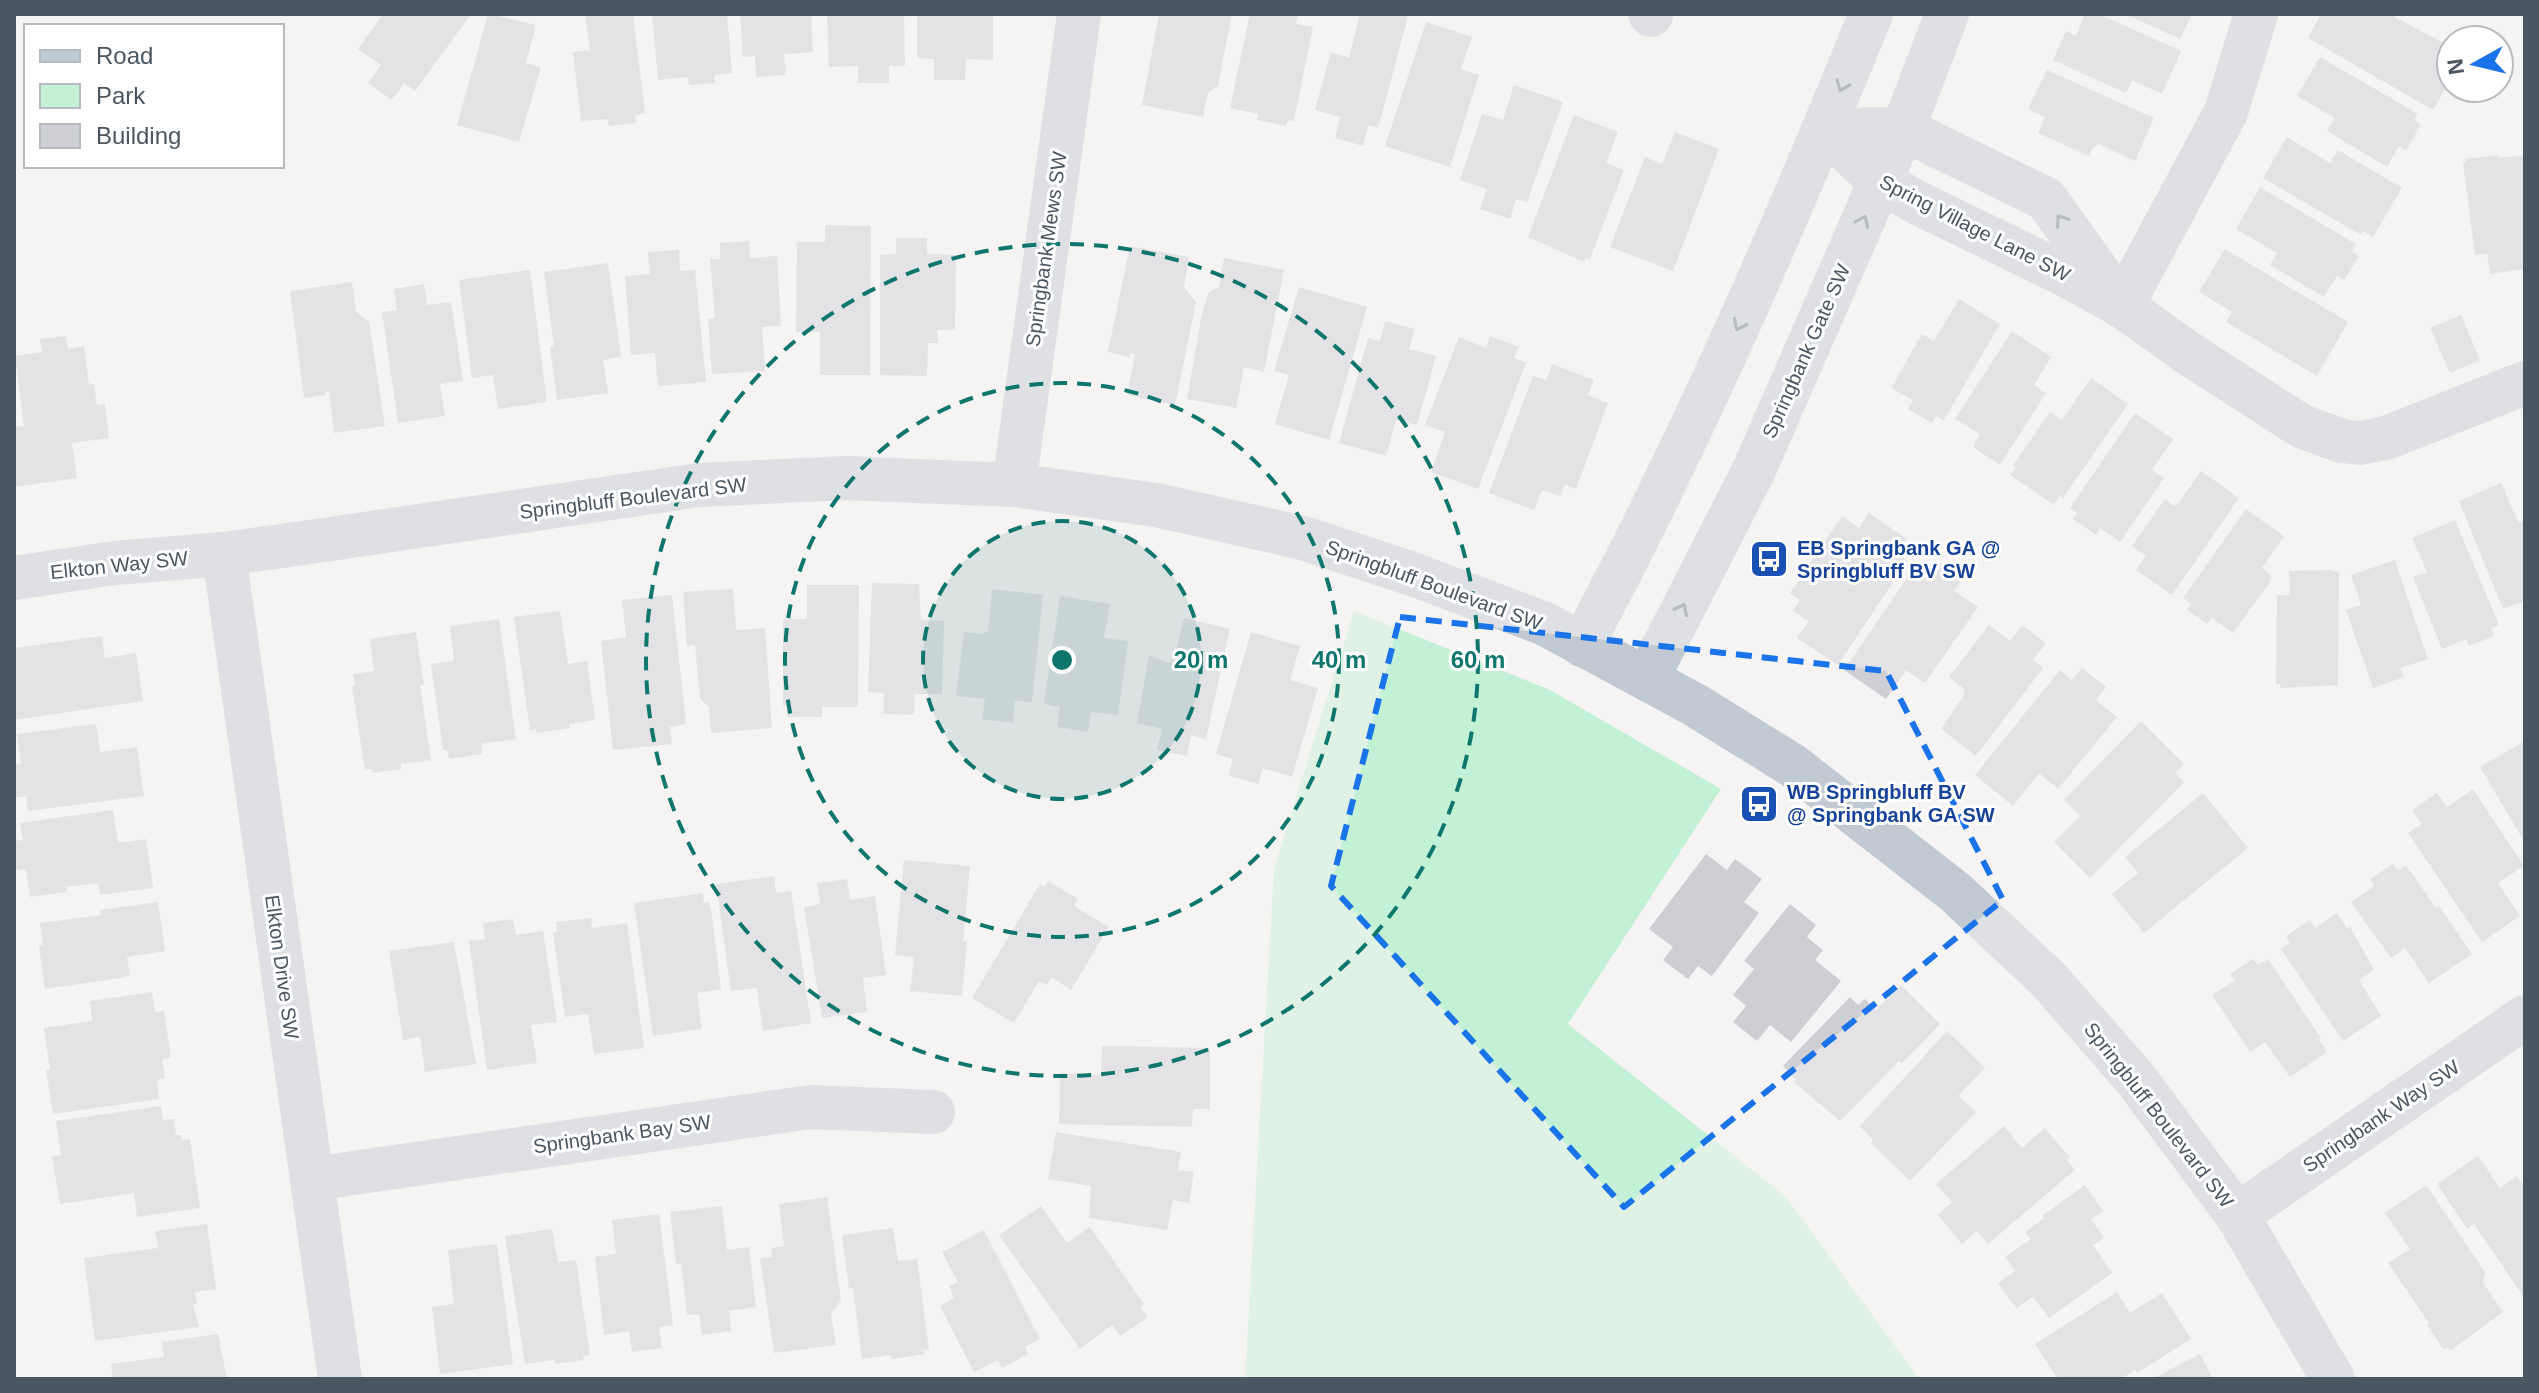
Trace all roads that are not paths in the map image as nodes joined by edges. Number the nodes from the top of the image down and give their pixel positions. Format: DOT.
graph roads {
  1 [pos="1079,14"];
  2 [pos="1871,14"];
  3 [pos="1947,14"];
  4 [pos="2256,14"];
  5 [pos="1903,129"];
  6 [pos="1825,130"];
  7 [pos="1880,182"];
  8 [pos="2122,306"];
  9 [pos="2525,383"];
  10 [pos="1014,485"];
  11 [pos="224,554"];
  12 [pos="14,578"];
  13 [pos="1582,645"];
  14 [pos="1647,679"];
  15 [pos="2525,1017"];
  16 [pos="933,1112"];
  17 [pos="312,1179"];
  18 [pos="2237,1215"];
  19 [pos="340,1379"];
  20 [pos="2333,1379"];
  1 -- 10 [label="street, Springbank Mews SW"];
  2 -- 6 [label="street, one-way"];
  3 -- 5 [label="street, Springbank Gate SW"];
  4 -- 8 [label="street"];
  5 -- 6 [label="street, Spring Village Lane SW"];
  5 -- 7 [label="street, Springbank Gate SW"];
  8 -- 5 [label="street, Spring Village Lane SW, one-way"];
  6 -- 7 [label="street, Spring Village Lane SW"];
  6 -- 13 [label="street, one-way"];
  7 -- 8 [label="street, Spring Village Lane SW"];
  14 -- 7 [label="street, Springbank Gate SW, one-way"];
  8 -- 9 [label="street, Spring Village Lane SW"];
  10 -- 11 [label="street, Springbluff Boulevard SW"];
  10 -- 13 [label="street, Springbluff Boulevard SW"];
  11 -- 12 [label="street, Elkton Way SW"];
  11 -- 17 [label="street, Elkton Drive SW"];
  13 -- 14 [label="street, Springbluff Boulevard SW"];
  14 -- 18 [label="street, Springbluff Boulevard SW"];
  15 -- 18 [label="street, Springbank Way SW"];
  16 -- 17 [label="street, Springbank Bay SW"];
  17 -- 19 [label="street, Elkton Drive SW"];
  18 -- 20 [label="street, Springbluff Boulevard SW"];
}
